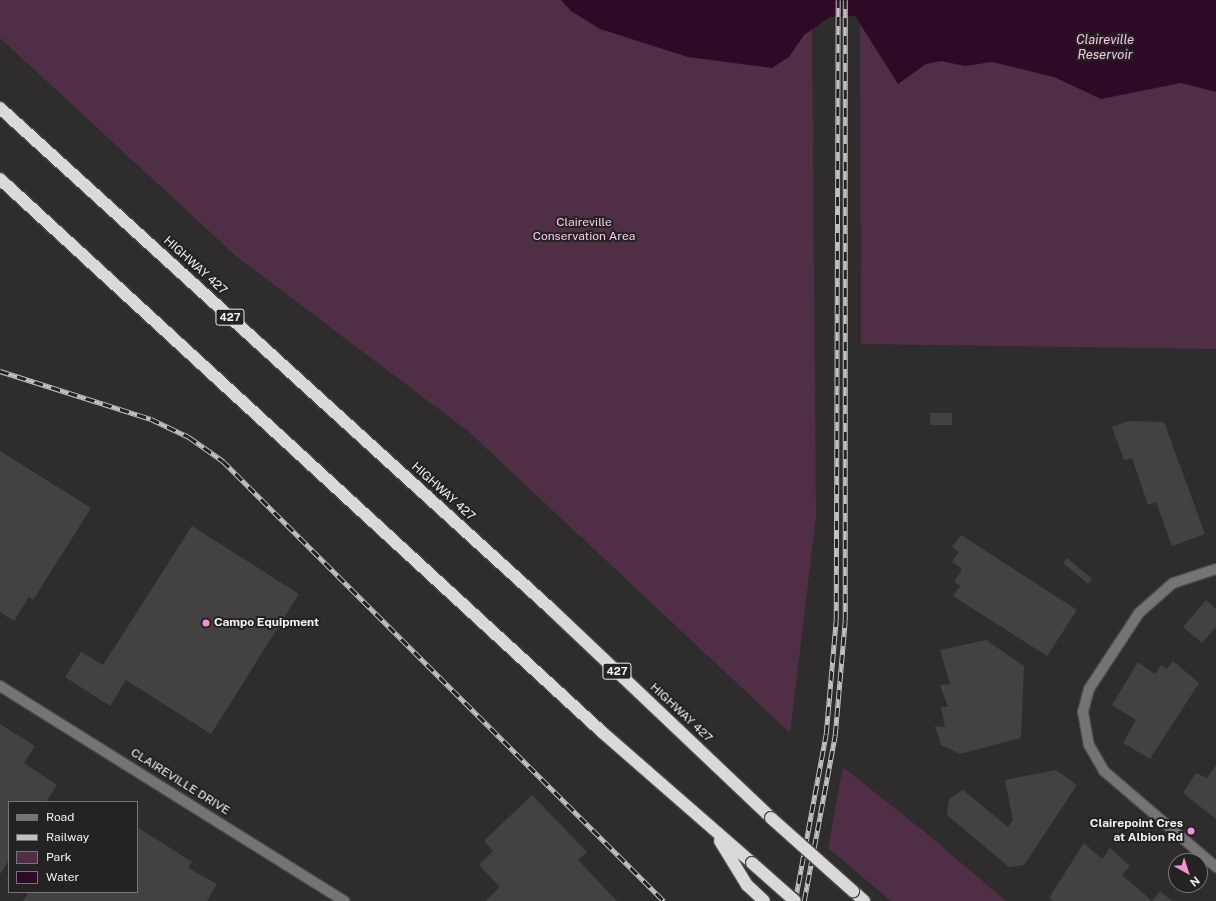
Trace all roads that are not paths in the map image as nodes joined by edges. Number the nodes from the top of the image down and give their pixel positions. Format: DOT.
graph roads {
  1 [pos="0,108"];
  2 [pos="0,179"];
  3 [pos="1216,569"];
  4 [pos="0,686"];
  5 [pos="714,832"];
  6 [pos="1216,867"];
  7 [pos="344,901"];
  8 [pos="764,901"];
  9 [pos="795,901"];
  10 [pos="864,901"];
  1 -- 10 [label="highway, HIGHWAY 427 / 427, bridge"];
  2 -- 5 [label="highway"];
  3 -- 6 [label="street"];
  4 -- 7 [label="street, CLAIREVILLE DRIVE"];
  5 -- 8 [label="highway"];
  5 -- 9 [label="highway, bridge"];
}
